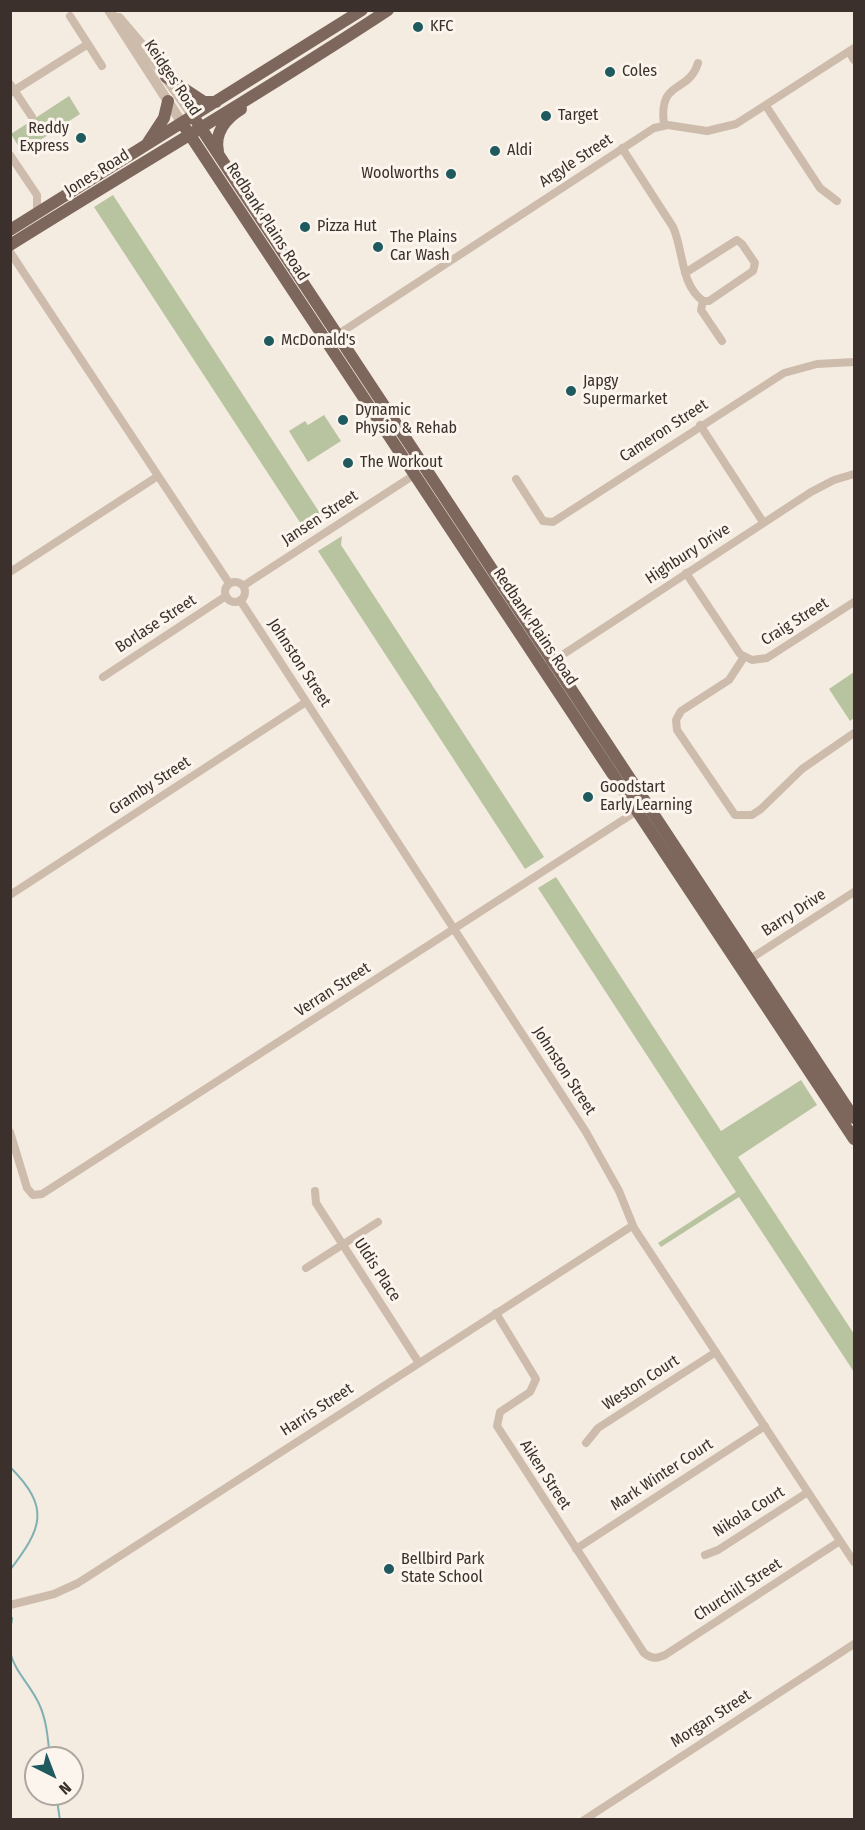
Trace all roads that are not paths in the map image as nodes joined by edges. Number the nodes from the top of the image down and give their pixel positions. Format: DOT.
graph roads {
  1 [pos="111,10"];
  2 [pos="362,10"];
  3 [pos="388,10"];
  4 [pos="70,16"];
  5 [pos="88,44"];
  6 [pos="853,53"];
  7 [pos="698,63"];
  8 [pos="102,66"];
  9 [pos="166,77"];
  10 [pos="279,79"];
  11 [pos="12,89"];
  12 [pos="168,101"];
  13 [pos="216,102"];
  14 [pos="766,106"];
  15 [pos="32,117"];
  16 [pos="191,125"];
  17 [pos="664,125"];
  18 [pos="144,148"];
  19 [pos="622,148"];
  20 [pos="218,153"];
  21 [pos="10,155"];
  22 [pos="37,195"];
  23 [pos="837,201"];
  24 [pos="54,203"];
  25 [pos="37,213"];
  26 [pos="10,230"];
  27 [pos="269,230"];
  28 [pos="10,245"];
  29 [pos="10,252"];
  30 [pos="685,273"];
  31 [pos="288,286"];
  32 [pos="703,301"];
  33 [pos="338,334"];
  34 [pos="722,341"];
  35 [pos="326,342"];
  36 [pos="855,362"];
  37 [pos="700,425"];
  38 [pos="420,473"];
  39 [pos="855,474"];
  40 [pos="158,476"];
  41 [pos="516,479"];
  42 [pos="763,522"];
  43 [pos="10,572"];
  44 [pos="686,573"];
  45 [pos="229,583"];
  46 [pos="243,586"];
  47 [pos="226,596"];
  48 [pos="240,600"];
  49 [pos="855,602"];
  50 [pos="744,657"];
  51 [pos="554,660"];
  52 [pos="542,668"];
  53 [pos="103,677"];
  54 [pos="306,702"];
  55 [pos="855,733"];
  56 [pos="642,808"];
  57 [pos="855,892"];
  58 [pos="10,895"];
  59 [pos="455,929"];
  60 [pos="750,959"];
  61 [pos="855,1118"];
  62 [pos="10,1132"];
  63 [pos="855,1139"];
  64 [pos="315,1191"];
  65 [pos="378,1221"];
  66 [pos="632,1226"];
  67 [pos="343,1244"];
  68 [pos="306,1268"];
  69 [pos="496,1313"];
  70 [pos="716,1352"];
  71 [pos="419,1363"];
  72 [pos="765,1426"];
  73 [pos="586,1443"];
  74 [pos="808,1492"];
  75 [pos="840,1541"];
  76 [pos="576,1549"];
  77 [pos="705,1555"];
  78 [pos="855,1562"];
  79 [pos="10,1605"];
  80 [pos="855,1644"];
  81 [pos="650,1657"];
  82 [pos="584,1820"];
  1 -- 9 [label="street, Keidges Road"];
  1 -- 12 [label="street, Keidges Road"];
  2 -- 13 [label="main road"];
  3 -- 10 [label="main road"];
  4 -- 5 [label="street"];
  5 -- 8 [label="street"];
  5 -- 11 [label="street"];
  6 -- 14 [label="street"];
  7 -- 17 [label="street"];
  9 -- 13 [label="main road"];
  9 -- 16 [label="street, Keidges Road"];
  10 -- 16 [label="main road"];
  10 -- 20 [label="main road"];
  11 -- 15 [label="street"];
  12 -- 16 [label="street, Keidges Road"];
  12 -- 18 [label="main road"];
  13 -- 16 [label="main road"];
  14 -- 17 [label="street"];
  14 -- 23 [label="street"];
  16 -- 18 [label="main road, Jones Road"];
  16 -- 20 [label="main road, Redbank Plains Road"];
  16 -- 28 [label="main road, Jones Road"];
  16 -- 31 [label="main road, Redbank Plains Road"];
  17 -- 19 [label="street, Argyle Street"];
  18 -- 24 [label="main road, Jones Road"];
  19 -- 30 [label="street"];
  19 -- 33 [label="street, Argyle Street"];
  20 -- 27 [label="main road, Redbank Plains Road"];
  21 -- 22 [label="street"];
  22 -- 24 [label="street"];
  22 -- 25 [label="street"];
  24 -- 25 [label="main road, Jones Road"];
  25 -- 26 [label="main road, Jones Road"];
  27 -- 31 [label="main road"];
  27 -- 33 [label="main road, Redbank Plains Road"];
  29 -- 40 [label="street"];
  30 -- 32 [label="street"];
  30 -- 32 [label="street"];
  31 -- 35 [label="main road, Redbank Plains Road"];
  32 -- 34 [label="street"];
  33 -- 35 [label="street, Argyle Street"];
  33 -- 38 [label="main road, Redbank Plains Road"];
  35 -- 38 [label="main road, Redbank Plains Road"];
  36 -- 37 [label="street, Cameron Street"];
  37 -- 41 [label="street, Cameron Street"];
  37 -- 42 [label="street"];
  38 -- 46 [label="street, Jansen Street"];
  38 -- 51 [label="main road, Redbank Plains Road"];
  38 -- 52 [label="main road, Redbank Plains Road"];
  39 -- 42 [label="street, Highbury Drive"];
  40 -- 43 [label="street"];
  40 -- 45 [label="street"];
  42 -- 44 [label="street, Highbury Drive"];
  44 -- 50 [label="street, Craig Street"];
  44 -- 51 [label="street, Highbury Drive"];
  45 -- 46 [label="street"];
  45 -- 47 [label="street"];
  46 -- 48 [label="street"];
  47 -- 48 [label="street"];
  47 -- 53 [label="street, Borlase Street"];
  48 -- 54 [label="street, Johnston Street"];
  49 -- 50 [label="street, Craig Street"];
  50 -- 55 [label="street"];
  51 -- 52 [label="street, Highbury Drive"];
  51 -- 56 [label="main road, Redbank Plains Road"];
  52 -- 56 [label="main road, Redbank Plains Road"];
  54 -- 58 [label="street, Gramby Street"];
  54 -- 59 [label="street, Johnston Street"];
  56 -- 59 [label="street, Verran Street"];
  56 -- 60 [label="main road, Redbank Plains Road"];
  56 -- 63 [label="main road, Redbank Plains Road"];
  57 -- 60 [label="street, Barry Drive"];
  59 -- 62 [label="street, Verran Street"];
  59 -- 66 [label="street, Johnston Street"];
  60 -- 61 [label="main road, Redbank Plains Road"];
  64 -- 67 [label="street, Uldis Place"];
  65 -- 67 [label="street"];
  66 -- 69 [label="street, Harris Street"];
  66 -- 70 [label="street, Johnston Street"];
  67 -- 68 [label="street"];
  67 -- 71 [label="street, Uldis Place"];
  69 -- 71 [label="street, Harris Street"];
  69 -- 76 [label="street, Aiken Street"];
  70 -- 72 [label="street, Johnston Street"];
  70 -- 73 [label="street, Weston Court"];
  71 -- 79 [label="street, Harris Street"];
  72 -- 74 [label="street, Johnston Street"];
  72 -- 76 [label="street, Mark Winter Court"];
  74 -- 75 [label="street, Johnston Street"];
  74 -- 77 [label="street, Nikola Court"];
  75 -- 78 [label="street, Johnston Street"];
  75 -- 81 [label="street, Churchill Street"];
  76 -- 81 [label="street, Aiken Street"];
  80 -- 82 [label="street, Morgan Street"];
}
